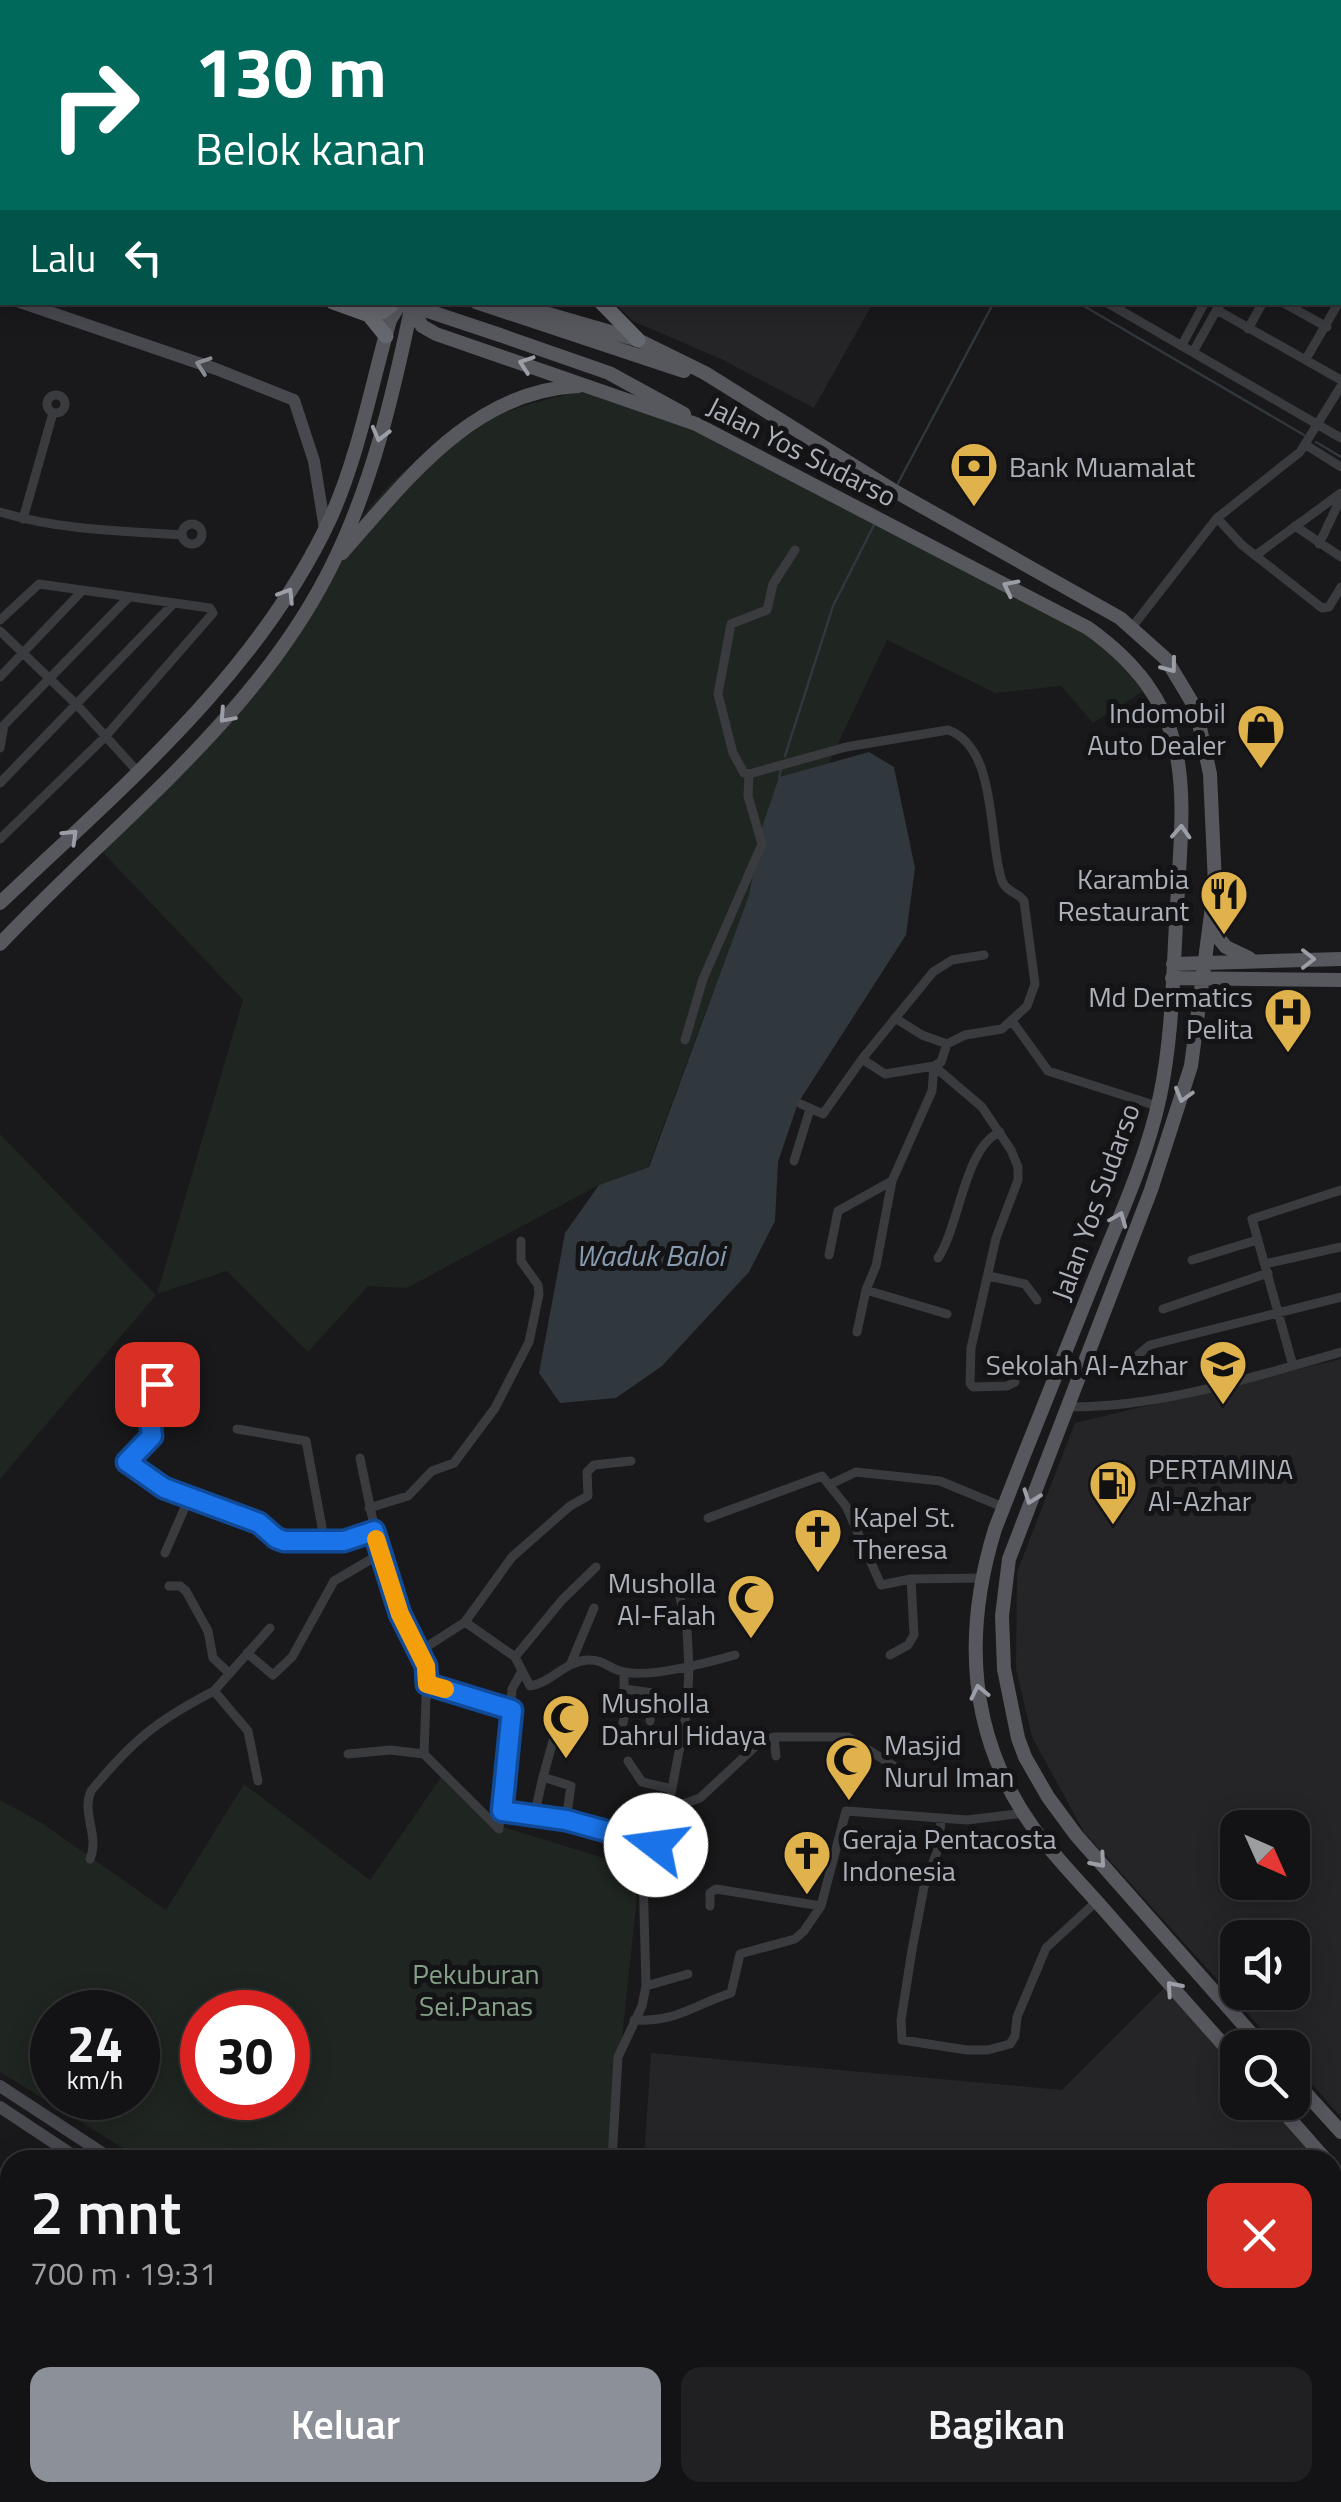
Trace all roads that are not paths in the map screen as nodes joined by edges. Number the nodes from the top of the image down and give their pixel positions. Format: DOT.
graph roads {
  1 [pos="29,305"];
  2 [pos="341,305"];
  3 [pos="485,305"];
  4 [pos="604,305"];
  5 [pos="1111,305"];
  6 [pos="1203,305"];
  7 [pos="1261,305"];
  8 [pos="1287,305"];
  9 [pos="1337,305"];
  10 [pos="402,306"];
  11 [pos="1219,306"];
  12 [pos="508,308"];
  13 [pos="369,315"];
  14 [pos="1327,327"];
  15 [pos="1248,329"];
  16 [pos="386,336"];
  17 [pos="638,340"];
  18 [pos="1182,346"];
  19 [pos="476,347"];
  20 [pos="1193,352"];
  21 [pos="1306,359"];
  22 [pos="704,373"];
  23 [pos="1341,383"];
  24 [pos="589,386"];
  25 [pos="53,413"];
  26 [pos="1317,422"];
  27 [pos="696,424"];
  28 [pos="1341,438"];
  29 [pos="1306,445"];
  30 [pos="1341,467"];
  31 [pos="1341,496"];
  32 [pos="0,512"];
  33 [pos="1217,518"];
  34 [pos="23,519"];
  35 [pos="1295,526"];
  36 [pos="325,529"];
  37 [pos="182,534"];
  38 [pos="1319,544"];
  39 [pos="795,550"];
  40 [pos="1256,555"];
  41 [pos="1341,557"];
  42 [pos="333,563"];
  43 [pos="1341,587"];
  44 [pos="81,592"];
  45 [pos="128,598"];
  46 [pos="174,604"];
  47 [pos="0,620"];
  48 [pos="1133,626"];
  49 [pos="0,631"];
  50 [pos="23,654"];
  51 [pos="0,677"];
  52 [pos="50,680"];
  53 [pos="78,706"];
  54 [pos="104,738"];
  55 [pos="0,748"];
  56 [pos="138,772"];
  57 [pos="749,774"];
  58 [pos="0,783"];
  59 [pos="0,839"];
  60 [pos="0,905"];
  61 [pos="18,925"];
  62 [pos="1210,930"];
  63 [pos="0,944"];
  64 [pos="984,955"];
  65 [pos="1258,959"];
  66 [pos="1341,959"];
  67 [pos="1172,971"];
  68 [pos="1203,972"];
  69 [pos="1341,980"];
  70 [pos="895,1018"];
  71 [pos="1012,1020"];
  72 [pos="685,1040"];
  73 [pos="947,1044"];
  74 [pos="862,1059"];
  75 [pos="934,1066"];
  76 [pos="1158,1106"];
  77 [pos="1000,1132"];
  78 [pos="794,1161"];
  79 [pos="892,1181"];
  80 [pos="1341,1190"];
  81 [pos="1257,1240"];
  82 [pos="521,1241"];
  83 [pos="1341,1248"];
  84 [pos="829,1256"];
  85 [pos="938,1258"];
  86 [pos="1192,1260"];
  87 [pos="1267,1269"];
  88 [pos="989,1276"];
  89 [pos="866,1290"];
  90 [pos="1341,1297"];
  91 [pos="1038,1300"];
  92 [pos="1164,1309"];
  93 [pos="1277,1312"];
  94 [pos="947,1314"];
  95 [pos="858,1332"];
  96 [pos="1341,1352"];
  97 [pos="1133,1360"];
  98 [pos="164,1365"];
  99 [pos="1293,1366"];
  100 [pos="1015,1382"];
  101 [pos="1067,1407"];
  102 [pos="236,1429"];
  103 [pos="1024,1456"];
  104 [pos="360,1458"];
  105 [pos="631,1461"];
  106 [pos="1043,1465"];
  107 [pos="830,1485"];
  108 [pos="189,1498"];
  109 [pos="1003,1507"];
  110 [pos="369,1508"];
  111 [pos="708,1518"];
  112 [pos="374,1531"];
  113 [pos="324,1538"];
  114 [pos="164,1552"];
  115 [pos="380,1554"];
  116 [pos="596,1566"];
  117 [pos="981,1578"];
  118 [pos="911,1579"];
  119 [pos="168,1586"];
  120 [pos="680,1598"];
  121 [pos="594,1608"];
  122 [pos="465,1622"];
  123 [pos="270,1628"];
  124 [pos="420,1652"];
  125 [pos="247,1653"];
  126 [pos="735,1655"];
  127 [pos="890,1655"];
  128 [pos="515,1658"];
  129 [pos="571,1662"];
  130 [pos="690,1668"];
  131 [pos="522,1671"];
  132 [pos="229,1672"];
  133 [pos="624,1672"];
  134 [pos="427,1684"];
  135 [pos="624,1688"];
  136 [pos="214,1691"];
  137 [pos="512,1710"];
  138 [pos="650,1720"];
  139 [pos="620,1736"];
  140 [pos="774,1737"];
  141 [pos="553,1742"];
  142 [pos="348,1754"];
  143 [pos="424,1754"];
  144 [pos="776,1756"];
  145 [pos="628,1761"];
  146 [pos="894,1766"];
  147 [pos="543,1778"];
  148 [pos="258,1780"];
  149 [pos="672,1789"];
  150 [pos="668,1809"];
  151 [pos="502,1811"];
  152 [pos="1024,1814"];
  153 [pos="534,1816"];
  154 [pos="941,1819"];
  155 [pos="566,1820"];
  156 [pos="656,1845"];
  157 [pos="90,1858"];
  158 [pos="1097,1901"];
  159 [pos="710,1906"];
  160 [pos="821,1906"];
  161 [pos="688,1974"];
  162 [pos="646,1986"];
  163 [pos="634,2020"];
  164 [pos="1248,2030"];
  165 [pos="1220,2041"];
  166 [pos="0,2086"];
  167 [pos="1310,2098"];
  168 [pos="0,2107"];
  169 [pos="1291,2120"];
  170 [pos="1341,2132"];
  171 [pos="65,2150"];
  172 [pos="98,2150"];
  173 [pos="613,2150"];
  174 [pos="1317,2150"];
  175 [pos="0,2398"];
  176 [pos="0,2438"];
  177 [pos="889,2502"];
  178 [pos="899,2502"];
  36 -- 1 [label="street, one-way"];
  2 -- 13 [label="highway"];
  3 -- 19 [label="main road"];
  4 -- 17 [label="highway"];
  5 -- 18 [label="street"];
  6 -- 18 [label="street"];
  7 -- 15 [label="street"];
  8 -- 14 [label="street"];
  9 -- 14 [label="street"];
  10 -- 13 [label="highway"];
  10 -- 16 [label="main road"];
  10 -- 19 [label="main road, Jalan Yos Sudarso"];
  10 -- 27 [label="main road, bridge"];
  10 -- 42 [label="main road, one-way"];
  11 -- 15 [label="street"];
  11 -- 20 [label="street"];
  12 -- 17 [label="main road, Jalan Yos Sudarso"];
  12 -- 22 [label="main road"];
  13 -- 16 [label="highway"];
  14 -- 21 [label="street"];
  15 -- 21 [label="street"];
  16 -- 36 [label="main road"];
  17 -- 22 [label="main road, Jalan Yos Sudarso"];
  18 -- 20 [label="street"];
  24 -- 19 [label="main road, Jalan Yos Sudarso, one-way"];
  20 -- 26 [label="street"];
  21 -- 23 [label="street"];
  22 -- 48 [label="main road, Jalan Yos Sudarso"];
  23 -- 26 [label="street"];
  24 -- 27 [label="main road, Jalan Yos Sudarso"];
  24 -- 42 [label="main road"];
  25 -- 34 [label="street"];
  26 -- 28 [label="street"];
  26 -- 29 [label="street"];
  67 -- 27 [label="main road, Jalan Yos Sudarso, one-way"];
  29 -- 30 [label="street"];
  29 -- 33 [label="street"];
  31 -- 35 [label="street"];
  31 -- 38 [label="street"];
  32 -- 34 [label="street"];
  33 -- 40 [label="street"];
  33 -- 48 [label="street"];
  34 -- 37 [label="street"];
  35 -- 38 [label="street"];
  35 -- 40 [label="street"];
  56 -- 36 [label="main road, one-way"];
  38 -- 41 [label="street"];
  39 -- 57 [label="street"];
  40 -- 43 [label="street"];
  42 -- 61 [label="main road, one-way"];
  44 -- 45 [label="street"];
  44 -- 47 [label="street"];
  44 -- 50 [label="street"];
  45 -- 46 [label="street"];
  45 -- 52 [label="street"];
  46 -- 53 [label="street"];
  46 -- 54 [label="street"];
  48 -- 62 [label="main road, Jalan Yos Sudarso, one-way"];
  49 -- 50 [label="street"];
  50 -- 51 [label="street"];
  50 -- 52 [label="street"];
  52 -- 53 [label="street"];
  52 -- 55 [label="street"];
  53 -- 54 [label="street"];
  53 -- 58 [label="street"];
  54 -- 56 [label="street"];
  54 -- 59 [label="street"];
  60 -- 56 [label="main road, one-way"];
  57 -- 71 [label="street"];
  57 -- 72 [label="street"];
  60 -- 61 [label="main road"];
  61 -- 63 [label="main road"];
  62 -- 65 [label="main road"];
  62 -- 68 [label="main road, Jalan Yos Sudarso"];
  64 -- 70 [label="street"];
  65 -- 66 [label="main road, one-way"];
  65 -- 68 [label="main road"];
  67 -- 68 [label="main road"];
  67 -- 76 [label="main road, Jalan Yos Sudarso"];
  68 -- 69 [label="main road"];
  68 -- 101 [label="main road, Jalan Yos Sudarso, one-way"];
  70 -- 73 [label="street"];
  70 -- 74 [label="street"];
  71 -- 73 [label="street"];
  71 -- 76 [label="street"];
  73 -- 75 [label="street"];
  74 -- 75 [label="street"];
  74 -- 78 [label="street"];
  75 -- 77 [label="street"];
  75 -- 79 [label="street"];
  103 -- 76 [label="main road, Jalan Yos Sudarso, one-way"];
  77 -- 85 [label="street"];
  77 -- 88 [label="street"];
  79 -- 84 [label="street"];
  79 -- 89 [label="street"];
  80 -- 81 [label="street"];
  81 -- 86 [label="street"];
  81 -- 87 [label="street"];
  82 -- 110 [label="street"];
  83 -- 87 [label="street"];
  87 -- 92 [label="street"];
  87 -- 93 [label="street"];
  88 -- 91 [label="street"];
  88 -- 100 [label="street"];
  89 -- 94 [label="street"];
  89 -- 95 [label="street"];
  90 -- 93 [label="street"];
  93 -- 97 [label="street"];
  93 -- 99 [label="street"];
  96 -- 99 [label="street"];
  98 -- 108 [label="street"];
  99 -- 101 [label="street"];
  101 -- 106 [label="main road, Jalan Yos Sudarso"];
  102 -- 113 [label="street"];
  103 -- 106 [label="main road"];
  103 -- 109 [label="main road, Jalan Yos Sudarso"];
  104 -- 110 [label="street"];
  105 -- 122 [label="street"];
  106 -- 164 [label="main road, Jalan Yos Sudarso, one-way"];
  107 -- 109 [label="street"];
  107 -- 111 [label="street"];
  107 -- 118 [label="street"];
  108 -- 113 [label="street"];
  108 -- 114 [label="street"];
  109 -- 117 [label="main road, Jalan Yos Sudarso"];
  110 -- 112 [label="street"];
  112 -- 113 [label="street"];
  112 -- 115 [label="street"];
  115 -- 124 [label="street"];
  115 -- 125 [label="street"];
  116 -- 128 [label="street"];
  117 -- 118 [label="street"];
  152 -- 117 [label="main road, Jalan Yos Sudarso, one-way"];
  118 -- 127 [label="street"];
  119 -- 132 [label="street"];
  120 -- 130 [label="street"];
  121 -- 129 [label="street"];
  122 -- 124 [label="street"];
  122 -- 128 [label="street"];
  123 -- 125 [label="street"];
  124 -- 134 [label="street"];
  125 -- 132 [label="street"];
  126 -- 130 [label="street"];
  128 -- 131 [label="street"];
  129 -- 131 [label="street"];
  129 -- 133 [label="street"];
  130 -- 133 [label="street"];
  130 -- 149 [label="street"];
  131 -- 137 [label="street"];
  132 -- 136 [label="street"];
  133 -- 135 [label="street"];
  134 -- 137 [label="street"];
  134 -- 143 [label="street"];
  135 -- 138 [label="street"];
  135 -- 139 [label="street"];
  136 -- 148 [label="street"];
  136 -- 157 [label="street"];
  137 -- 151 [label="street"];
  140 -- 144 [label="street"];
  140 -- 146 [label="street"];
  140 -- 150 [label="street"];
  141 -- 147 [label="street"];
  142 -- 143 [label="street"];
  143 -- 151 [label="street"];
  145 -- 149 [label="street"];
  147 -- 153 [label="street"];
  147 -- 155 [label="street"];
  149 -- 150 [label="street"];
  150 -- 156 [label="street"];
  151 -- 153 [label="street"];
  152 -- 154 [label="street"];
  152 -- 158 [label="main road, Jalan Yos Sudarso"];
  153 -- 155 [label="street"];
  154 -- 158 [label="street"];
  154 -- 160 [label="street"];
  155 -- 156 [label="street"];
  156 -- 162 [label="street"];
  165 -- 158 [label="main road, Jalan Yos Sudarso, one-way"];
  159 -- 160 [label="street"];
  160 -- 163 [label="street"];
  161 -- 162 [label="street"];
  162 -- 163 [label="street"];
  163 -- 173 [label="street"];
  166 -- 172 [label="street"];
  167 -- 170 [label="main road"];
  168 -- 171 [label="street"];
  169 -- 174 [label="main road"];
  175 -- 176 [label="street"];
  177 -- 178 [label="street"];
}
